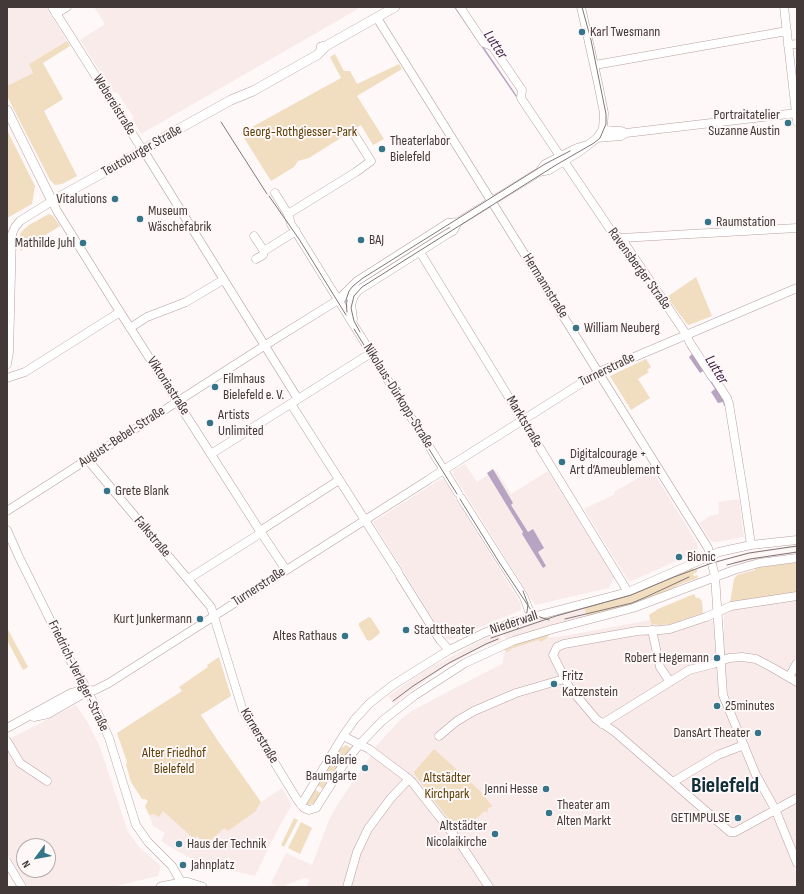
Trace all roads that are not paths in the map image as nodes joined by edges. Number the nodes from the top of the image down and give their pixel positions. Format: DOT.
graph roads {
  1 [pos="67,7"];
  2 [pos="395,7"];
  3 [pos="460,7"];
  4 [pos="581,7"];
  5 [pos="784,7"];
  6 [pos="54,10"];
  7 [pos="377,18"];
  8 [pos="787,31"];
  9 [pos="797,44"];
  10 [pos="788,45"];
  11 [pos="595,65"];
  12 [pos="7,110"];
  13 [pos="796,113"];
  14 [pos="797,122"];
  15 [pos="603,129"];
  16 [pos="352,130"];
  17 [pos="626,133"];
  18 [pos="598,138"];
  19 [pos="143,150"];
  20 [pos="562,158"];
  21 [pos="275,193"];
  22 [pos="52,201"];
  23 [pos="492,201"];
  24 [pos="288,214"];
  25 [pos="458,222"];
  26 [pos="797,228"];
  27 [pos="296,231"];
  28 [pos="254,236"];
  29 [pos="621,238"];
  30 [pos="264,251"];
  31 [pos="420,252"];
  32 [pos="256,259"];
  33 [pos="223,280"];
  34 [pos="797,288"];
  35 [pos="359,290"];
  36 [pos="338,300"];
  37 [pos="120,312"];
  38 [pos="130,328"];
  39 [pos="357,330"];
  40 [pos="686,334"];
  41 [pos="264,346"];
  42 [pos="371,353"];
  43 [pos="7,364"];
  44 [pos="599,372"];
  45 [pos="7,378"];
  46 [pos="177,401"];
  47 [pos="294,402"];
  48 [pos="523,419"];
  49 [pos="211,454"];
  50 [pos="87,459"];
  51 [pos="444,470"];
  52 [pos="339,480"];
  53 [pos="7,511"];
  54 [pos="365,520"];
  55 [pos="7,530"];
  56 [pos="260,532"];
  57 [pos="797,540"];
  58 [pos="751,545"];
  59 [pos="711,555"];
  60 [pos="797,558"];
  61 [pos="286,570"];
  62 [pos="715,576"];
  63 [pos="188,579"];
  64 [pos="628,592"];
  65 [pos="797,596"];
  66 [pos="717,612"];
  67 [pos="214,616"];
  68 [pos="531,616"];
  69 [pos="652,630"];
  70 [pos="449,650"];
  71 [pos="720,661"];
  72 [pos="797,663"];
  73 [pos="789,677"];
  74 [pos="564,679"];
  75 [pos="670,682"];
  76 [pos="797,682"];
  77 [pos="88,691"];
  78 [pos="602,724"];
  79 [pos="7,728"];
  80 [pos="343,736"];
  81 [pos="439,736"];
  82 [pos="7,741"];
  83 [pos="360,744"];
  84 [pos="744,745"];
  85 [pos="409,779"];
  86 [pos="47,781"];
  87 [pos="673,782"];
  88 [pos="797,798"];
  89 [pos="303,807"];
  90 [pos="775,809"];
  91 [pos="7,862"];
  92 [pos="797,863"];
  93 [pos="181,882"];
  94 [pos="22,887"];
  95 [pos="161,887"];
  96 [pos="202,887"];
  97 [pos="346,887"];
  98 [pos="489,887"];
  1 -- 6 [label="street"];
  2 -- 7 [label="street, Teutoburger Straße"];
  3 -- 20 [label="street, Ravensberger Straße"];
  4 -- 11 [label="street"];
  5 -- 8 [label="street"];
  6 -- 19 [label="street, Webereistraße"];
  7 -- 19 [label="street, Teutoburger Straße"];
  7 -- 23 [label="street, Hermannstraße"];
  8 -- 10 [label="street"];
  8 -- 11 [label="street"];
  9 -- 10 [label="street"];
  10 -- 13 [label="street"];
  11 -- 15 [label="street"];
  12 -- 22 [label="street"];
  13 -- 14 [label="street"];
  13 -- 17 [label="street, August-Bebel-Straße"];
  15 -- 17 [label="street, August-Bebel-Straße"];
  15 -- 18 [label="street"];
  16 -- 24 [label="street"];
  17 -- 18 [label="street, August-Bebel-Straße"];
  18 -- 20 [label="street, August-Bebel-Straße"];
  19 -- 22 [label="street, Teutoburger Straße"];
  19 -- 33 [label="street, Webereistraße"];
  20 -- 23 [label="street, August-Bebel-Straße"];
  20 -- 29 [label="street, Ravensberger Straße"];
  21 -- 24 [label="street, Nikolaus-Dürkopp-Straße"];
  22 -- 37 [label="street, Viktoriastraße"];
  22 -- 43 [label="street"];
  23 -- 25 [label="street, August-Bebel-Straße"];
  23 -- 44 [label="street, Hermannstraße"];
  24 -- 27 [label="street, Nikolaus-Dürkopp-Straße"];
  25 -- 31 [label="street, August-Bebel-Straße"];
  25 -- 36 [label="street, August-Bebel-Straße"];
  26 -- 29 [label="street"];
  27 -- 30 [label="street"];
  27 -- 36 [label="street, Nikolaus-Dürkopp-Straße"];
  28 -- 30 [label="street"];
  29 -- 40 [label="street, Ravensberger Straße"];
  30 -- 32 [label="street"];
  31 -- 35 [label="street, August-Bebel-Straße"];
  31 -- 48 [label="street, Marktstraße"];
  33 -- 38 [label="street"];
  33 -- 41 [label="street, Webereistraße"];
  34 -- 40 [label="street, Turnerstraße"];
  35 -- 36 [label="street, August-Bebel-Straße"];
  35 -- 39 [label="street"];
  36 -- 39 [label="street, Nikolaus-Dürkopp-Straße"];
  36 -- 41 [label="street, August-Bebel-Straße"];
  37 -- 38 [label="street, Viktoriastraße"];
  37 -- 45 [label="street"];
  38 -- 46 [label="street, Viktoriastraße"];
  39 -- 42 [label="street, Nikolaus-Dürkopp-Straße"];
  40 -- 44 [label="street, Turnerstraße"];
  40 -- 58 [label="street, Ravensberger Straße"];
  41 -- 46 [label="street, August-Bebel-Straße"];
  41 -- 47 [label="street, Webereistraße"];
  42 -- 47 [label="street"];
  42 -- 51 [label="street, Nikolaus-Dürkopp-Straße"];
  44 -- 48 [label="street, Turnerstraße"];
  44 -- 59 [label="street, Hermannstraße"];
  46 -- 49 [label="street, Viktoriastraße"];
  46 -- 50 [label="street, August-Bebel-Straße"];
  47 -- 49 [label="street"];
  47 -- 52 [label="street, Webereistraße"];
  48 -- 51 [label="street, Turnerstraße"];
  48 -- 64 [label="street, Marktstraße"];
  49 -- 56 [label="street, Viktoriastraße"];
  50 -- 53 [label="street, August-Bebel-Straße"];
  50 -- 63 [label="street, Falkstraße"];
  51 -- 54 [label="street, Turnerstraße"];
  51 -- 68 [label="street, Nikolaus-Dürkopp-Straße"];
  52 -- 54 [label="street, Webereistraße"];
  52 -- 56 [label="street"];
  54 -- 61 [label="street, Turnerstraße"];
  54 -- 70 [label="street, Webereistraße"];
  55 -- 77 [label="street, Friedrich-Verleger-Straße"];
  56 -- 61 [label="street, Viktoriastraße"];
  56 -- 63 [label="street"];
  57 -- 58 [label="street, Niederwall"];
  58 -- 59 [label="street, Niederwall"];
  59 -- 62 [label="street"];
  59 -- 64 [label="street, Niederwall"];
  60 -- 62 [label="street, Niederwall"];
  61 -- 67 [label="street, Turnerstraße"];
  62 -- 66 [label="street"];
  62 -- 83 [label="street, Niederwall"];
  63 -- 67 [label="street, Falkstraße"];
  64 -- 68 [label="street, Niederwall"];
  65 -- 66 [label="street"];
  66 -- 69 [label="street"];
  66 -- 71 [label="street"];
  67 -- 77 [label="street, Turnerstraße"];
  67 -- 89 [label="street, Körnerstraße"];
  68 -- 70 [label="street, Niederwall"];
  69 -- 74 [label="street"];
  69 -- 75 [label="street"];
  70 -- 80 [label="street, Niederwall"];
  71 -- 73 [label="street"];
  71 -- 75 [label="street"];
  71 -- 84 [label="street"];
  72 -- 73 [label="street"];
  73 -- 76 [label="street"];
  74 -- 78 [label="street"];
  74 -- 81 [label="street"];
  75 -- 78 [label="street"];
  77 -- 79 [label="street, Turnerstraße"];
  77 -- 93 [label="street, Friedrich-Verleger-Straße"];
  78 -- 87 [label="street"];
  80 -- 83 [label="street"];
  80 -- 89 [label="street, Niederwall"];
  82 -- 86 [label="street"];
  83 -- 85 [label="street"];
  83 -- 89 [label="street, Niederwall"];
  84 -- 87 [label="street"];
  84 -- 90 [label="street"];
  85 -- 97 [label="street"];
  85 -- 98 [label="street"];
  87 -- 90 [label="street"];
  88 -- 90 [label="street"];
  90 -- 92 [label="street"];
  91 -- 94 [label="street"];
  93 -- 95 [label="street"];
  93 -- 96 [label="street"];
}
